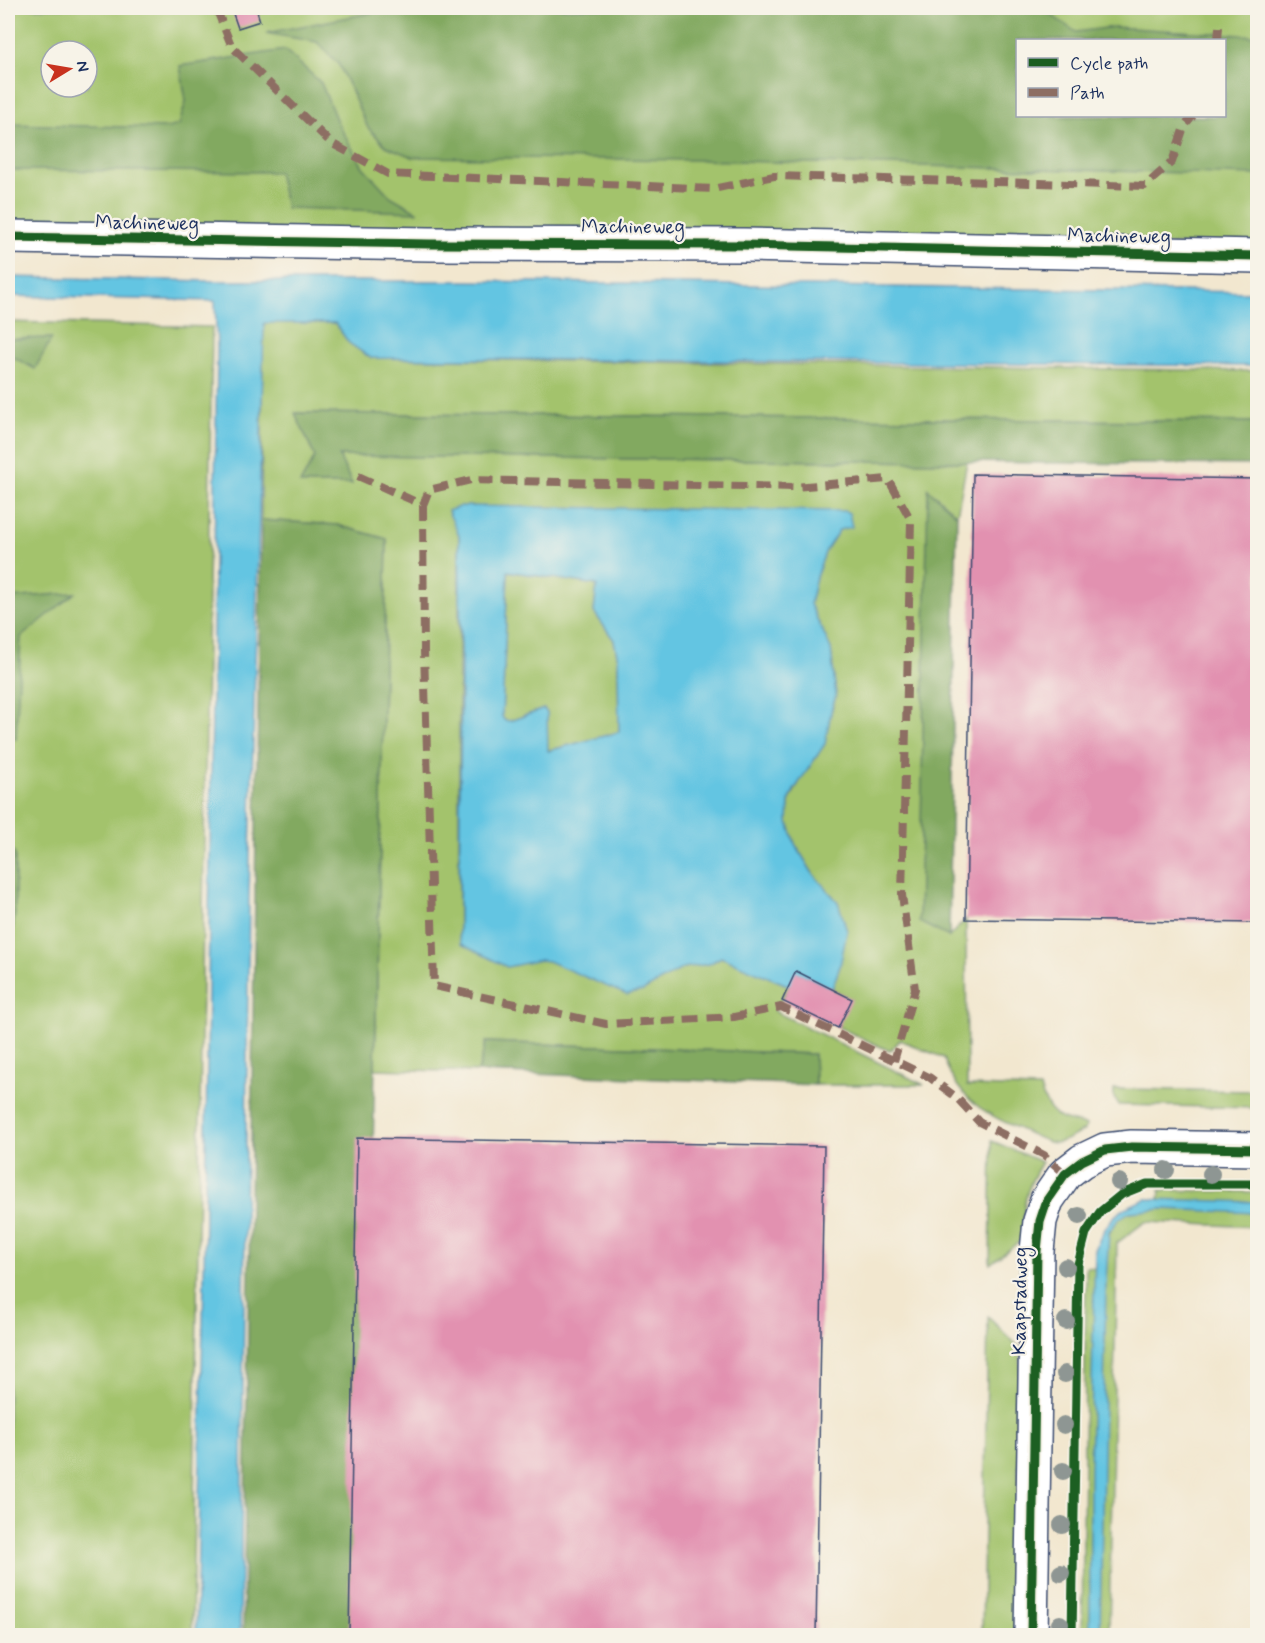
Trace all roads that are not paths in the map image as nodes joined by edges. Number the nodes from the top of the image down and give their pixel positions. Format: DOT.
graph roads {
  1 [pos="8,237"];
  2 [pos="1257,256"];
  3 [pos="1257,1149"];
  4 [pos="1031,1635"];
  1 -- 2 [label="street, Machineweg"];
  3 -- 4 [label="street, Kaapstadweg"];
}
